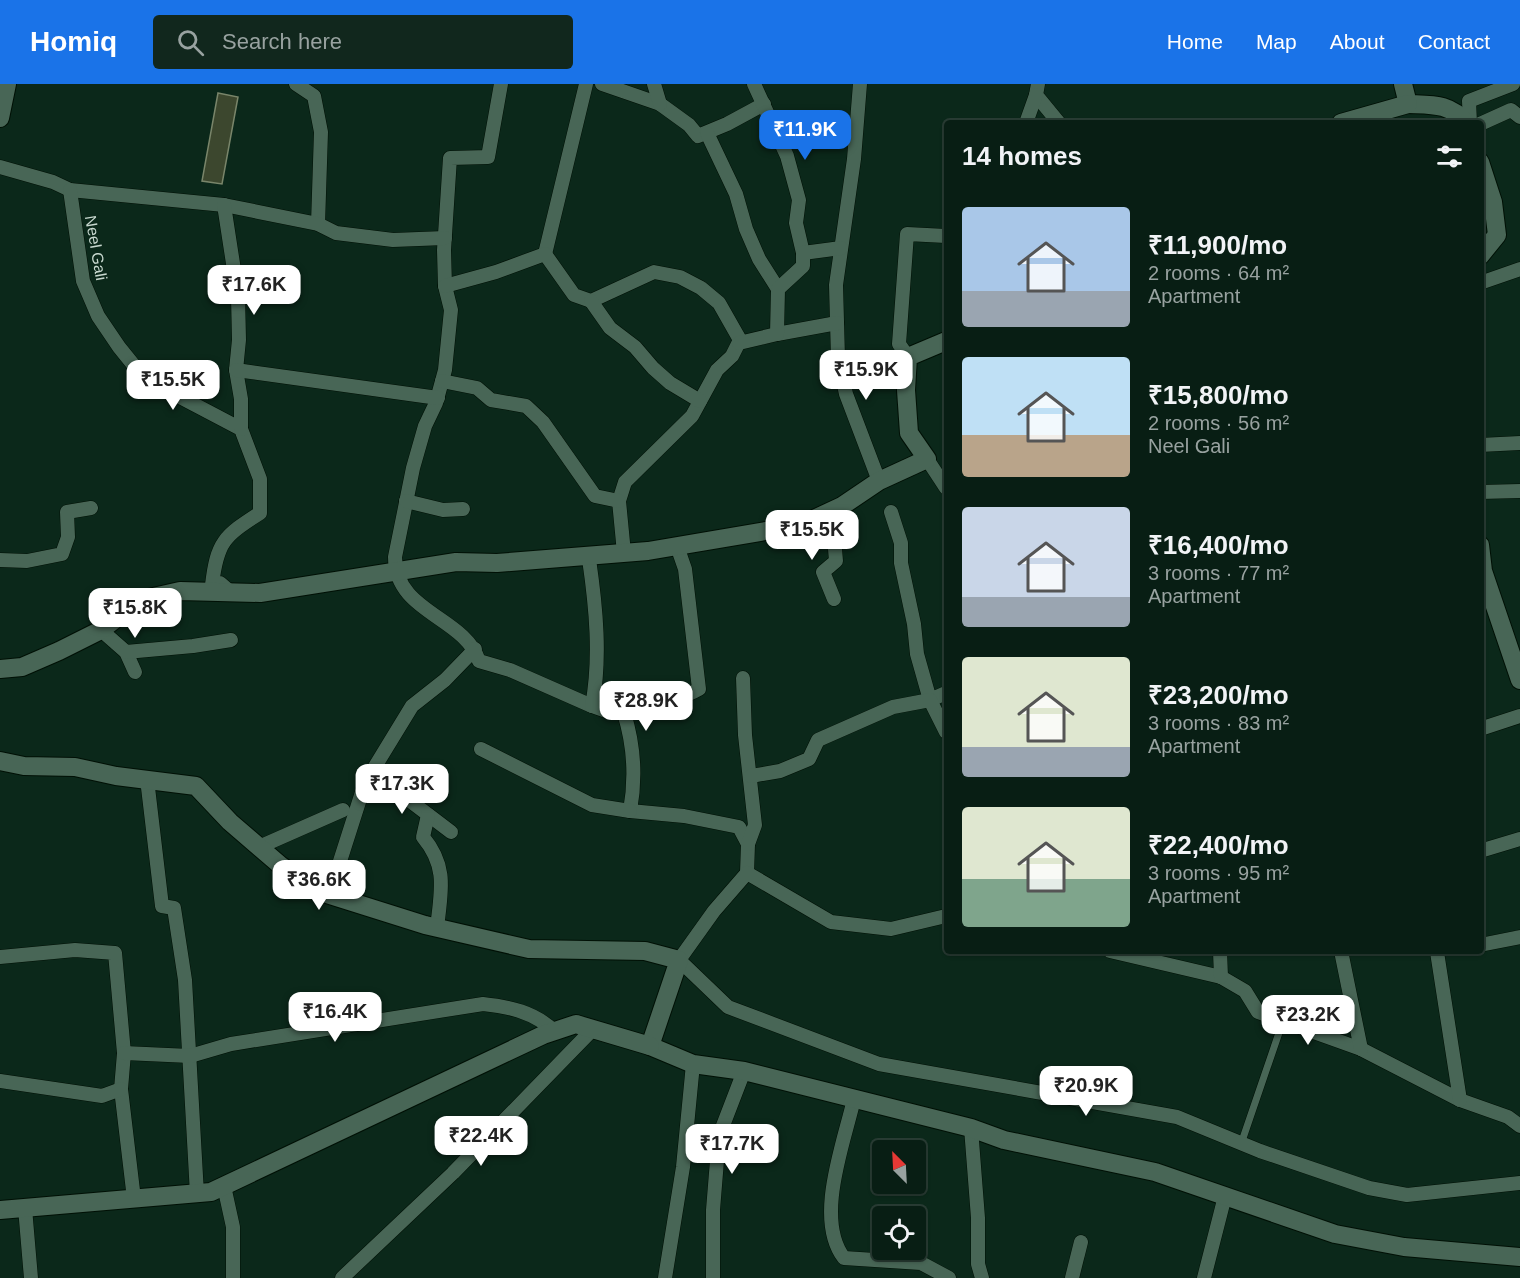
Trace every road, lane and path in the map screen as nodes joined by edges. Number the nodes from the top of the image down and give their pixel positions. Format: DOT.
graph roads {
  1 [pos="7,84"];
  2 [pos="296,84"];
  3 [pos="501,84"];
  4 [pos="586,84"];
  5 [pos="602,84"];
  6 [pos="654,84"];
  7 [pos="754,84"];
  8 [pos="860,84"];
  9 [pos="1403,84"];
  10 [pos="1513,84"];
  11 [pos="1037,89"];
  12 [pos="660,104"];
  13 [pos="764,104"];
  14 [pos="1408,104"];
  15 [pos="1520,117"];
  16 [pos="0,118"];
  17 [pos="1027,120"];
  18 [pos="1057,120"];
  19 [pos="1358,120"];
  20 [pos="1465,120"];
  21 [pos="1468,120"];
  22 [pos="1484,121"];
  23 [pos="707,133"];
  24 [pos="0,167"];
  25 [pos="1484,174"];
  26 [pos="70,190"];
  27 [pos="224,205"];
  28 [pos="318,224"];
  29 [pos="944,236"];
  30 [pos="445,238"];
  31 [pos="841,248"];
  32 [pos="1484,251"];
  33 [pos="803,253"];
  34 [pos="544,254"];
  35 [pos="1520,269"];
  36 [pos="1484,282"];
  37 [pos="445,286"];
  38 [pos="778,289"];
  39 [pos="591,301"];
  40 [pos="837,323"];
  41 [pos="777,334"];
  42 [pos="944,342"];
  43 [pos="739,343"];
  44 [pos="908,357"];
  45 [pos="236,370"];
  46 [pos="442,381"];
  47 [pos="438,398"];
  48 [pos="700,401"];
  49 [pos="241,429"];
  50 [pos="1520,443"];
  51 [pos="1484,445"];
  52 [pos="927,459"];
  53 [pos="879,481"];
  54 [pos="944,485"];
  55 [pos="1520,491"];
  56 [pos="1484,492"];
  57 [pos="406,501"];
  58 [pos="619,501"];
  59 [pos="91,508"];
  60 [pos="464,509"];
  61 [pos="891,512"];
  62 [pos="824,514"];
  63 [pos="677,546"];
  64 [pos="624,553"];
  65 [pos="578,556"];
  66 [pos="0,560"];
  67 [pos="395,571"];
  68 [pos="1484,571"];
  69 [pos="231,592"];
  70 [pos="834,598"];
  71 [pos="101,630"];
  72 [pos="231,640"];
  73 [pos="475,649"];
  74 [pos="126,652"];
  75 [pos="0,669"];
  76 [pos="135,672"];
  77 [pos="743,678"];
  78 [pos="1520,680"];
  79 [pos="944,694"];
  80 [pos="930,700"];
  81 [pos="592,705"];
  82 [pos="624,713"];
  83 [pos="1520,716"];
  84 [pos="944,728"];
  85 [pos="1484,728"];
  86 [pos="481,749"];
  87 [pos="0,761"];
  88 [pos="372,772"];
  89 [pos="751,776"];
  90 [pos="147,780"];
  91 [pos="343,810"];
  92 [pos="630,811"];
  93 [pos="428,815"];
  94 [pos="451,832"];
  95 [pos="1520,839"];
  96 [pos="748,844"];
  97 [pos="259,847"];
  98 [pos="1484,850"];
  99 [pos="747,873"];
  100 [pos="317,891"];
  101 [pos="944,916"];
  102 [pos="437,928"];
  103 [pos="1520,937"];
  104 [pos="1484,944"];
  105 [pos="1123,954"];
  106 [pos="1220,954"];
  107 [pos="1342,954"];
  108 [pos="1438,954"];
  109 [pos="0,957"];
  110 [pos="679,960"];
  111 [pos="1221,977"];
  112 [pos="1283,1021"];
  113 [pos="593,1029"];
  114 [pos="554,1031"];
  115 [pos="650,1046"];
  116 [pos="1361,1049"];
  117 [pos="124,1053"];
  118 [pos="190,1056"];
  119 [pos="693,1064"];
  120 [pos="744,1071"];
  121 [pos="0,1081"];
  122 [pos="121,1089"];
  123 [pos="854,1099"];
  124 [pos="1460,1100"];
  125 [pos="1520,1126"];
  126 [pos="971,1128"];
  127 [pos="1241,1144"];
  128 [pos="1520,1183"];
  129 [pos="224,1186"];
  130 [pos="197,1194"];
  131 [pos="1225,1196"];
  132 [pos="135,1199"];
  133 [pos="25,1208"];
  134 [pos="0,1210"];
  135 [pos="1081,1242"];
  136 [pos="1520,1257"];
  137 [pos="31,1278"];
  138 [pos="233,1278"];
  139 [pos="342,1278"];
  140 [pos="665,1278"];
  141 [pos="713,1278"];
  142 [pos="949,1278"];
  143 [pos="982,1278"];
  144 [pos="1072,1278"];
  145 [pos="1204,1278"];
  1 -- 16 [label="street"];
  2 -- 28 [label="street"];
  3 -- 30 [label="street"];
  4 -- 34 [label="street"];
  5 -- 12 [label="street"];
  6 -- 12 [label="street"];
  7 -- 13 [label="street"];
  8 -- 31 [label="street"];
  9 -- 14 [label="street"];
  10 -- 21 [label="street"];
  11 -- 17 [label="street"];
  11 -- 18 [label="street"];
  12 -- 23 [label="street"];
  13 -- 23 [label="street"];
  13 -- 33 [label="street"];
  14 -- 19 [label="street"];
  14 -- 20 [label="street"];
  15 -- 22 [label="street"];
  23 -- 38 [label="street"];
  24 -- 26 [label="street"];
  25 -- 32 [label="street"];
  26 -- 27 [label="street"];
  26 -- 49 [label="street, Neel Gali"];
  27 -- 28 [label="street"];
  27 -- 45 [label="street"];
  28 -- 30 [label="street"];
  29 -- 44 [label="street"];
  30 -- 37 [label="street"];
  31 -- 33 [label="street"];
  31 -- 40 [label="street"];
  33 -- 38 [label="street"];
  34 -- 37 [label="street"];
  34 -- 39 [label="street"];
  35 -- 36 [label="street"];
  37 -- 46 [label="street"];
  38 -- 41 [label="street"];
  39 -- 43 [label="street"];
  39 -- 48 [label="street"];
  40 -- 41 [label="street"];
  40 -- 53 [label="street"];
  41 -- 43 [label="street"];
  42 -- 44 [label="street"];
  43 -- 48 [label="street"];
  44 -- 52 [label="street"];
  45 -- 47 [label="street"];
  45 -- 49 [label="street"];
  46 -- 47 [label="street"];
  46 -- 58 [label="street"];
  47 -- 57 [label="street"];
  48 -- 58 [label="street"];
  49 -- 69 [label="street"];
  50 -- 51 [label="street"];
  52 -- 53 [label="street"];
  52 -- 54 [label="street"];
  53 -- 62 [label="street"];
  55 -- 56 [label="street"];
  57 -- 60 [label="street"];
  57 -- 67 [label="street"];
  58 -- 64 [label="street"];
  59 -- 66 [label="street"];
  61 -- 80 [label="street"];
  62 -- 63 [label="street"];
  62 -- 70 [label="street"];
  63 -- 64 [label="street"];
  63 -- 82 [label="street"];
  64 -- 65 [label="street"];
  65 -- 67 [label="street"];
  65 -- 81 [label="street"];
  67 -- 69 [label="street"];
  67 -- 73 [label="street"];
  68 -- 78 [label="street"];
  69 -- 71 [label="street"];
  71 -- 74 [label="street"];
  71 -- 75 [label="street"];
  72 -- 74 [label="street"];
  73 -- 81 [label="street"];
  73 -- 88 [label="street"];
  74 -- 76 [label="street"];
  77 -- 89 [label="street"];
  79 -- 80 [label="street"];
  80 -- 84 [label="street"];
  80 -- 89 [label="street"];
  81 -- 82 [label="street"];
  82 -- 92 [label="street"];
  83 -- 85 [label="street"];
  86 -- 92 [label="street"];
  87 -- 90 [label="street"];
  88 -- 93 [label="street"];
  88 -- 100 [label="street"];
  89 -- 96 [label="street"];
  90 -- 97 [label="street"];
  90 -- 118 [label="street"];
  91 -- 97 [label="street"];
  92 -- 96 [label="street"];
  93 -- 94 [label="street"];
  93 -- 102 [label="street"];
  95 -- 98 [label="street"];
  96 -- 99 [label="street"];
  97 -- 100 [label="street"];
  99 -- 101 [label="street"];
  99 -- 110 [label="street"];
  100 -- 102 [label="street"];
  102 -- 110 [label="street"];
  103 -- 104 [label="street"];
  105 -- 111 [label="street"];
  106 -- 111 [label="street"];
  107 -- 116 [label="street"];
  108 -- 124 [label="street"];
  109 -- 117 [label="street"];
  110 -- 115 [label="street"];
  110 -- 127 [label="street"];
  111 -- 112 [label="street"];
  112 -- 116 [label="street"];
  112 -- 127 [label="lane"];
  113 -- 114 [label="street"];
  113 -- 115 [label="street"];
  113 -- 139 [label="street"];
  114 -- 118 [label="street"];
  114 -- 129 [label="street"];
  115 -- 119 [label="street"];
  116 -- 124 [label="street"];
  117 -- 118 [label="street"];
  117 -- 122 [label="street"];
  118 -- 130 [label="street"];
  119 -- 120 [label="street"];
  119 -- 140 [label="street"];
  120 -- 123 [label="street"];
  120 -- 141 [label="street"];
  121 -- 122 [label="street"];
  122 -- 132 [label="street"];
  123 -- 126 [label="street"];
  123 -- 142 [label="street"];
  124 -- 125 [label="street"];
  126 -- 131 [label="street"];
  126 -- 143 [label="street"];
  127 -- 128 [label="street"];
  129 -- 130 [label="street"];
  129 -- 138 [label="street"];
  130 -- 132 [label="street"];
  131 -- 136 [label="street"];
  131 -- 145 [label="street"];
  132 -- 133 [label="street"];
  133 -- 134 [label="street"];
  133 -- 137 [label="street"];
  135 -- 144 [label="street"];
}
